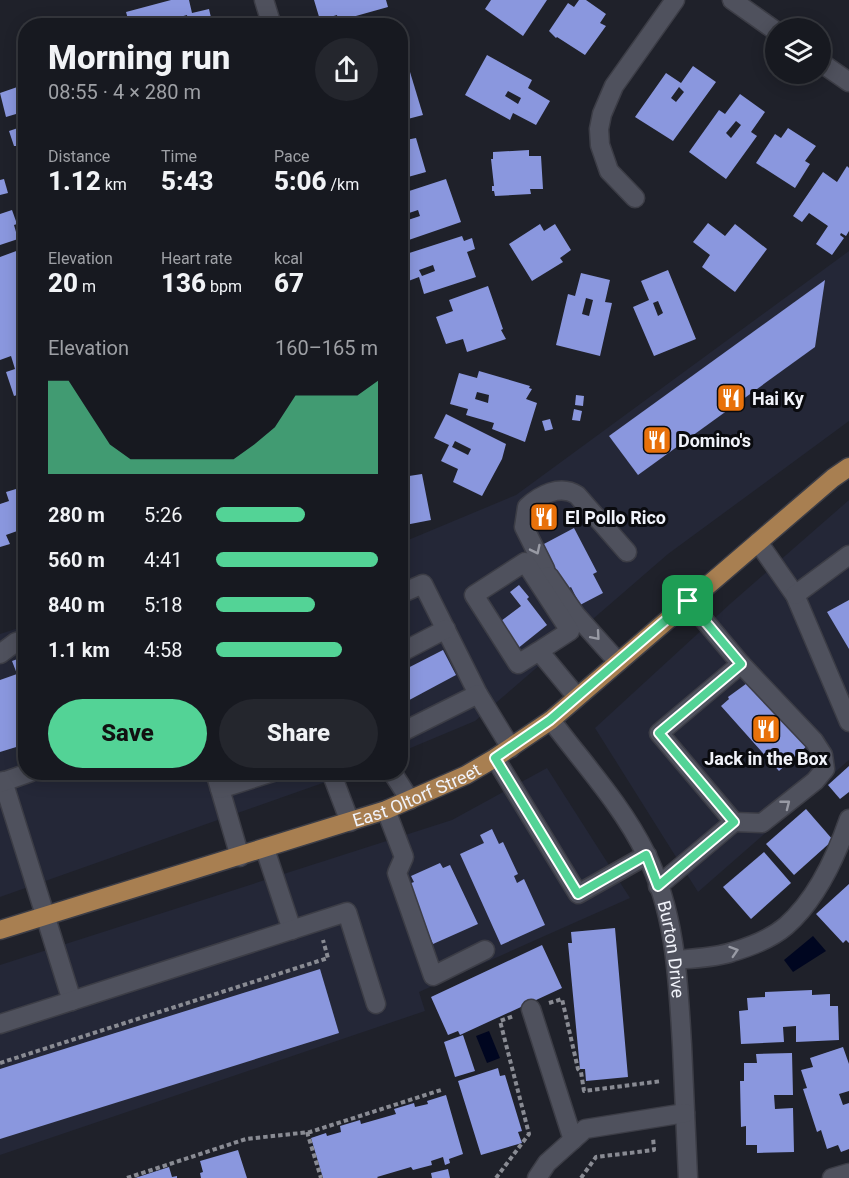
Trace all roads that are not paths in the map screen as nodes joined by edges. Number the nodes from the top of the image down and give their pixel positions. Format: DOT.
graph roads {
  1 [pos="264,0"];
  2 [pos="675,0"];
  3 [pos="739,2"];
  4 [pos="270,18"];
  5 [pos="765,22"];
  6 [pos="831,70"];
  7 [pos="849,82"];
  8 [pos="635,198"];
  9 [pos="849,467"];
  10 [pos="758,542"];
  11 [pos="627,552"];
  12 [pos="849,555"];
  13 [pos="408,591"];
  14 [pos="795,595"];
  15 [pos="688,601"];
  16 [pos="446,629"];
  17 [pos="18,641"];
  18 [pos="408,649"];
  19 [pos="539,651"];
  20 [pos="0,654"];
  21 [pos="618,662"];
  22 [pos="741,664"];
  23 [pos="478,694"];
  24 [pos="577,697"];
  25 [pos="550,720"];
  26 [pos="849,722"];
  27 [pos="408,729"];
  28 [pos="511,748"];
  29 [pos="495,758"];
  30 [pos="18,776"];
  31 [pos="334,780"];
  32 [pos="397,780"];
  33 [pos="218,781"];
  34 [pos="2,782"];
  35 [pos="411,800"];
  36 [pos="386,810"];
  37 [pos="849,819"];
  38 [pos="350,822"];
  39 [pos="734,822"];
  40 [pos="266,849"];
  41 [pos="646,855"];
  42 [pos="240,856"];
  43 [pos="658,886"];
  44 [pos="46,916"];
  45 [pos="0,930"];
  46 [pos="292,930"];
  47 [pos="485,950"];
  48 [pos="676,960"];
  49 [pos="72,1001"];
  50 [pos="376,1004"];
  51 [pos="531,1010"];
  52 [pos="0,1024"];
  53 [pos="685,1113"];
  54 [pos="573,1140"];
  55 [pos="849,1173"];
  56 [pos="537,1178"];
  57 [pos="688,1178"];
  58 [pos="832,1178"];
  1 -- 4 [label="street"];
  2 -- 8 [label="street"];
  3 -- 5 [label="street"];
  6 -- 7 [label="street"];
  9 -- 10 [label="main road, East Oltorf Street"];
  10 -- 14 [label="street"];
  10 -- 15 [label="main road, East Oltorf Street"];
  11 -- 21 [label="street, one-way"];
  12 -- 14 [label="street"];
  13 -- 16 [label="street"];
  14 -- 26 [label="street"];
  15 -- 21 [label="main road, East Oltorf Street"];
  15 -- 22 [label="street"];
  16 -- 18 [label="street"];
  16 -- 23 [label="street"];
  17 -- 20 [label="street"];
  19 -- 19 [label="street"];
  19 -- 24 [label="street"];
  21 -- 24 [label="main road, East Oltorf Street"];
  22 -- 39 [label="street"];
  39 -- 22 [label="street, one-way"];
  23 -- 27 [label="street"];
  23 -- 28 [label="street"];
  24 -- 25 [label="main road, East Oltorf Street"];
  25 -- 28 [label="main road, East Oltorf Street"];
  25 -- 41 [label="street, Burton Drive"];
  28 -- 29 [label="main road, East Oltorf Street"];
  29 -- 35 [label="main road, East Oltorf Street"];
  29 -- 41 [label="street"];
  30 -- 34 [label="street"];
  31 -- 38 [label="street"];
  32 -- 35 [label="street"];
  33 -- 42 [label="street"];
  34 -- 44 [label="street"];
  35 -- 36 [label="main road, East Oltorf Street"];
  36 -- 38 [label="main road, East Oltorf Street"];
  36 -- 47 [label="street"];
  48 -- 37 [label="street, one-way"];
  38 -- 40 [label="main road, East Oltorf Street"];
  39 -- 43 [label="street"];
  40 -- 42 [label="main road, East Oltorf Street"];
  40 -- 46 [label="street"];
  41 -- 43 [label="street, Burton Drive"];
  42 -- 44 [label="main road, East Oltorf Street"];
  43 -- 48 [label="street, Burton Drive"];
  44 -- 45 [label="main road, East Oltorf Street"];
  44 -- 49 [label="street"];
  46 -- 49 [label="street"];
  46 -- 50 [label="street"];
  48 -- 53 [label="street, Burton Drive"];
  49 -- 52 [label="street"];
  51 -- 54 [label="street"];
  53 -- 54 [label="street"];
  53 -- 57 [label="street, Burton Drive"];
  54 -- 56 [label="street"];
  55 -- 58 [label="street"];
}
